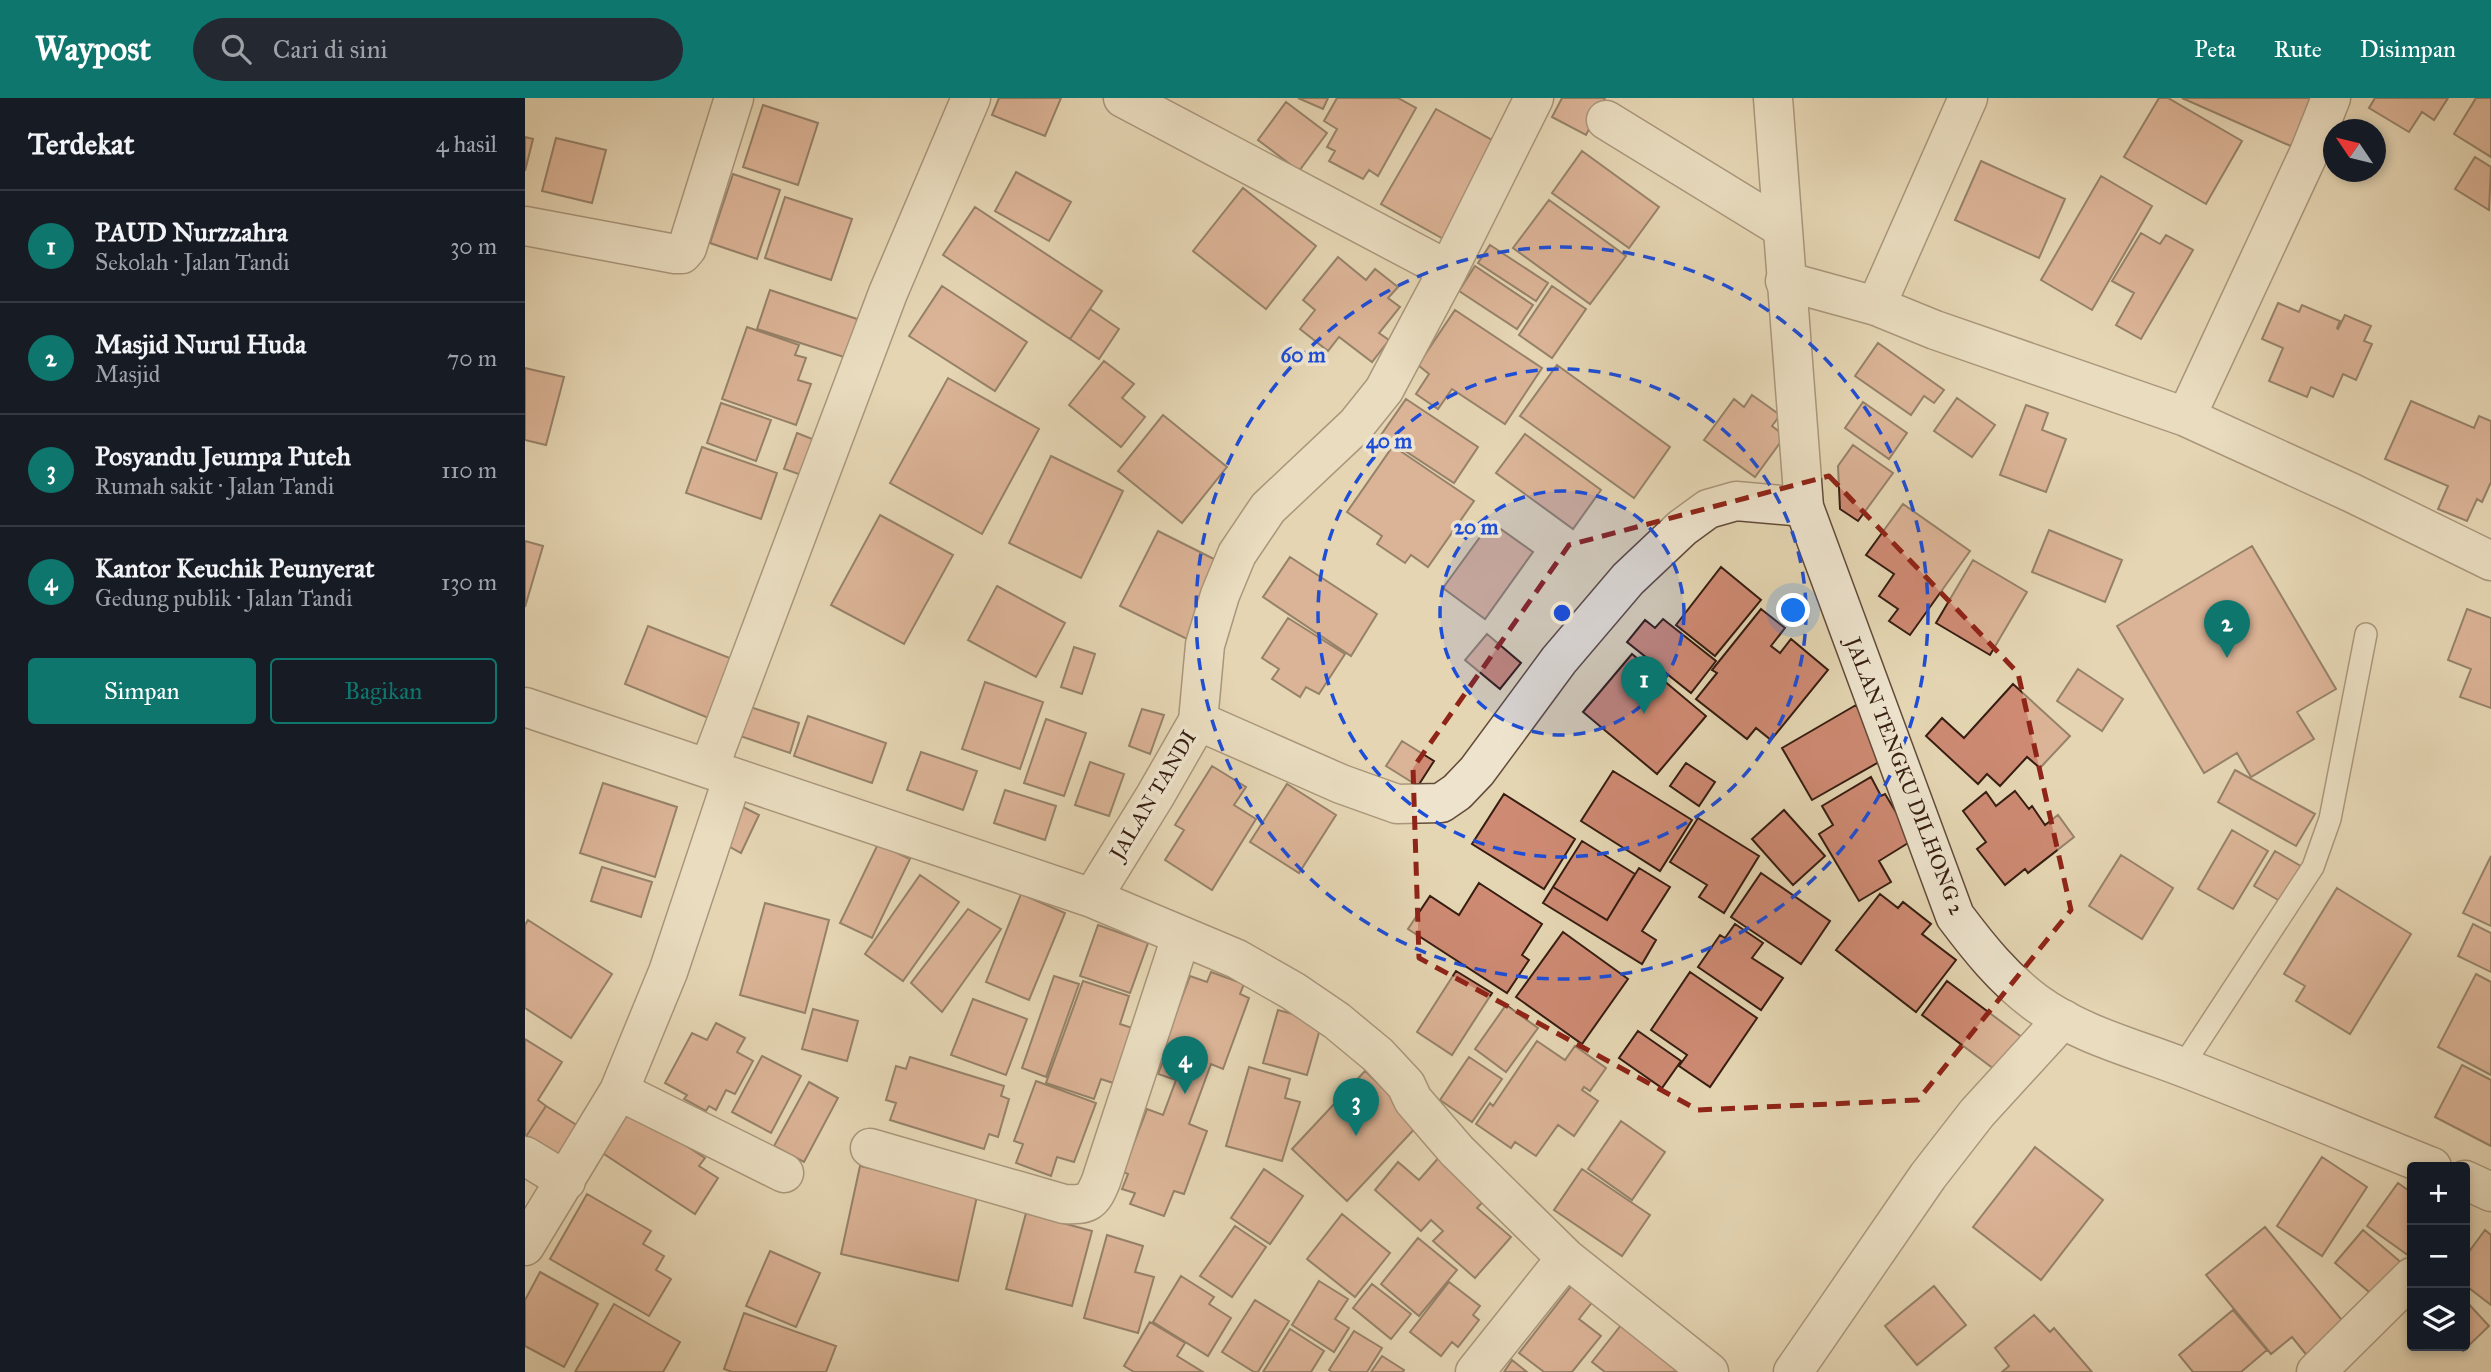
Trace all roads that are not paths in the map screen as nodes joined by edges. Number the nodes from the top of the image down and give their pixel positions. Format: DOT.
graph roads {
  1 [pos="734,98"];
  2 [pos="971,98"];
  3 [pos="1123,98"];
  4 [pos="1534,98"];
  5 [pos="1773,98"];
  6 [pos="1968,98"];
  7 [pos="2331,98"];
  8 [pos="1606,120"];
  9 [pos="525,226"];
  10 [pos="1782,228"];
  11 [pos="1448,270"];
  12 [pos="1785,281"];
  13 [pos="1876,306"];
  14 [pos="2186,417"];
  15 [pos="1804,507"];
  16 [pos="2491,561"];
  17 [pos="2366,634"];
  18 [pos="525,707"];
  19 [pos="1198,720"];
  20 [pos="721,773"];
  21 [pos="1092,898"];
  22 [pos="1181,937"];
  23 [pos="2063,1019"];
  24 [pos="2182,1066"];
  25 [pos="619,1091"];
  26 [pos="870,1148"];
  27 [pos="525,1156"];
  28 [pos="2420,1162"];
  29 [pos="784,1173"];
  30 [pos="566,1181"];
  31 [pos="525,1246"];
  32 [pos="1566,1258"];
  33 [pos="2407,1282"];
  34 [pos="1475,1372"];
  35 [pos="1709,1372"];
  36 [pos="1793,1372"];
  37 [pos="2316,1372"];
  1 -- 9 [label="street"];
  2 -- 20 [label="street"];
  3 -- 11 [label="street"];
  4 -- 11 [label="street"];
  5 -- 10 [label="street, JALAN TENGKU DILHONG 2"];
  6 -- 13 [label="street"];
  7 -- 14 [label="street"];
  8 -- 10 [label="street"];
  10 -- 12 [label="street, JALAN TENGKU DILHONG 2"];
  11 -- 19 [label="street"];
  12 -- 13 [label="street"];
  12 -- 15 [label="street, JALAN TENGKU DILHONG 2"];
  13 -- 14 [label="street"];
  14 -- 16 [label="street"];
  15 -- 19 [label="street, JALAN TANDI"];
  15 -- 23 [label="street, JALAN TENGKU DILHONG 2"];
  17 -- 24 [label="lane"];
  18 -- 20 [label="street"];
  19 -- 21 [label="street, JALAN TANDI"];
  20 -- 21 [label="street"];
  20 -- 25 [label="street"];
  21 -- 22 [label="street"];
  22 -- 26 [label="street"];
  22 -- 32 [label="street"];
  23 -- 24 [label="street, JALAN TENGKU DILHONG 2"];
  23 -- 36 [label="street"];
  24 -- 28 [label="street, JALAN TENGKU DILHONG 2"];
  25 -- 29 [label="street"];
  25 -- 30 [label="street"];
  27 -- 30 [label="street"];
  30 -- 31 [label="street"];
  32 -- 34 [label="street"];
  32 -- 35 [label="street"];
  33 -- 37 [label="street"];
}
